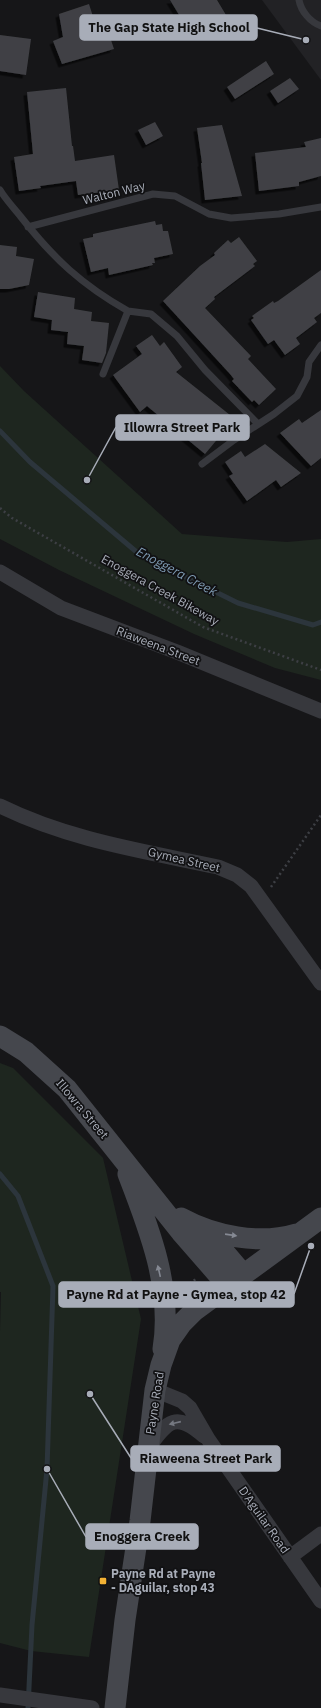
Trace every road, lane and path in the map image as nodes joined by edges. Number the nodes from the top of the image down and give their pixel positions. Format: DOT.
graph roads {
  1 [pos="298,0"];
  2 [pos="321,26"];
  3 [pos="0,190"];
  4 [pos="321,207"];
  5 [pos="28,227"];
  6 [pos="128,311"];
  7 [pos="321,345"];
  8 [pos="103,374"];
  9 [pos="258,424"];
  10 [pos="202,464"];
  11 [pos="0,508"];
  12 [pos="0,572"];
  13 [pos="321,670"];
  14 [pos="321,711"];
  15 [pos="0,806"];
  16 [pos="321,815"];
  17 [pos="262,900"];
  18 [pos="321,983"];
  19 [pos="0,1036"];
  20 [pos="119,1154"];
  21 [pos="151,1194"];
  22 [pos="181,1218"];
  23 [pos="321,1218"];
  24 [pos="302,1232"];
  25 [pos="200,1275"];
  26 [pos="236,1280"];
  27 [pos="178,1293"];
  28 [pos="161,1365"];
  29 [pos="155,1390"];
  30 [pos="208,1439"];
  31 [pos="148,1449"];
  32 [pos="321,1534"];
  33 [pos="290,1557"];
  34 [pos="321,1601"];
  35 [pos="2,1695"];
  36 [pos="92,1708"];
  37 [pos="115,1708"];
  1 -- 2 [label="lane"];
  3 -- 5 [label="lane"];
  4 -- 5 [label="lane, Walton Way"];
  5 -- 6 [label="lane"];
  6 -- 8 [label="lane"];
  6 -- 9 [label="lane"];
  7 -- 9 [label="lane"];
  9 -- 10 [label="lane"];
  11 -- 13 [label="path, Enoggera Creek Bikeway"];
  12 -- 14 [label="street, Riaweena Street"];
  15 -- 17 [label="street, Gymea Street"];
  16 -- 17 [label="path"];
  17 -- 18 [label="street, Gymea Street"];
  19 -- 20 [label="street, Illowra Street"];
  20 -- 21 [label="street, Illowra Street"];
  28 -- 20 [label="street, one-way"];
  21 -- 22 [label="street, Illowra Street"];
  21 -- 26 [label="street, Illowra Street"];
  22 -- 24 [label="street, one-way"];
  22 -- 26 [label="street, Illowra Street"];
  23 -- 24 [label="street, Payne Road"];
  24 -- 26 [label="street, Payne Road"];
  25 -- 27 [label="path"];
  26 -- 28 [label="street, Payne Road"];
  28 -- 29 [label="street, Payne Road"];
  29 -- 30 [label="street, D'Aguilar Road"];
  29 -- 31 [label="street, Payne Road"];
  30 -- 31 [label="street, D'Aguilar Road, one-way"];
  30 -- 33 [label="street, D'Aguilar Road"];
  31 -- 37 [label="street, Payne Road"];
  32 -- 33 [label="street"];
  33 -- 34 [label="street, D'Aguilar Road"];
  35 -- 36 [label="street"];
}
